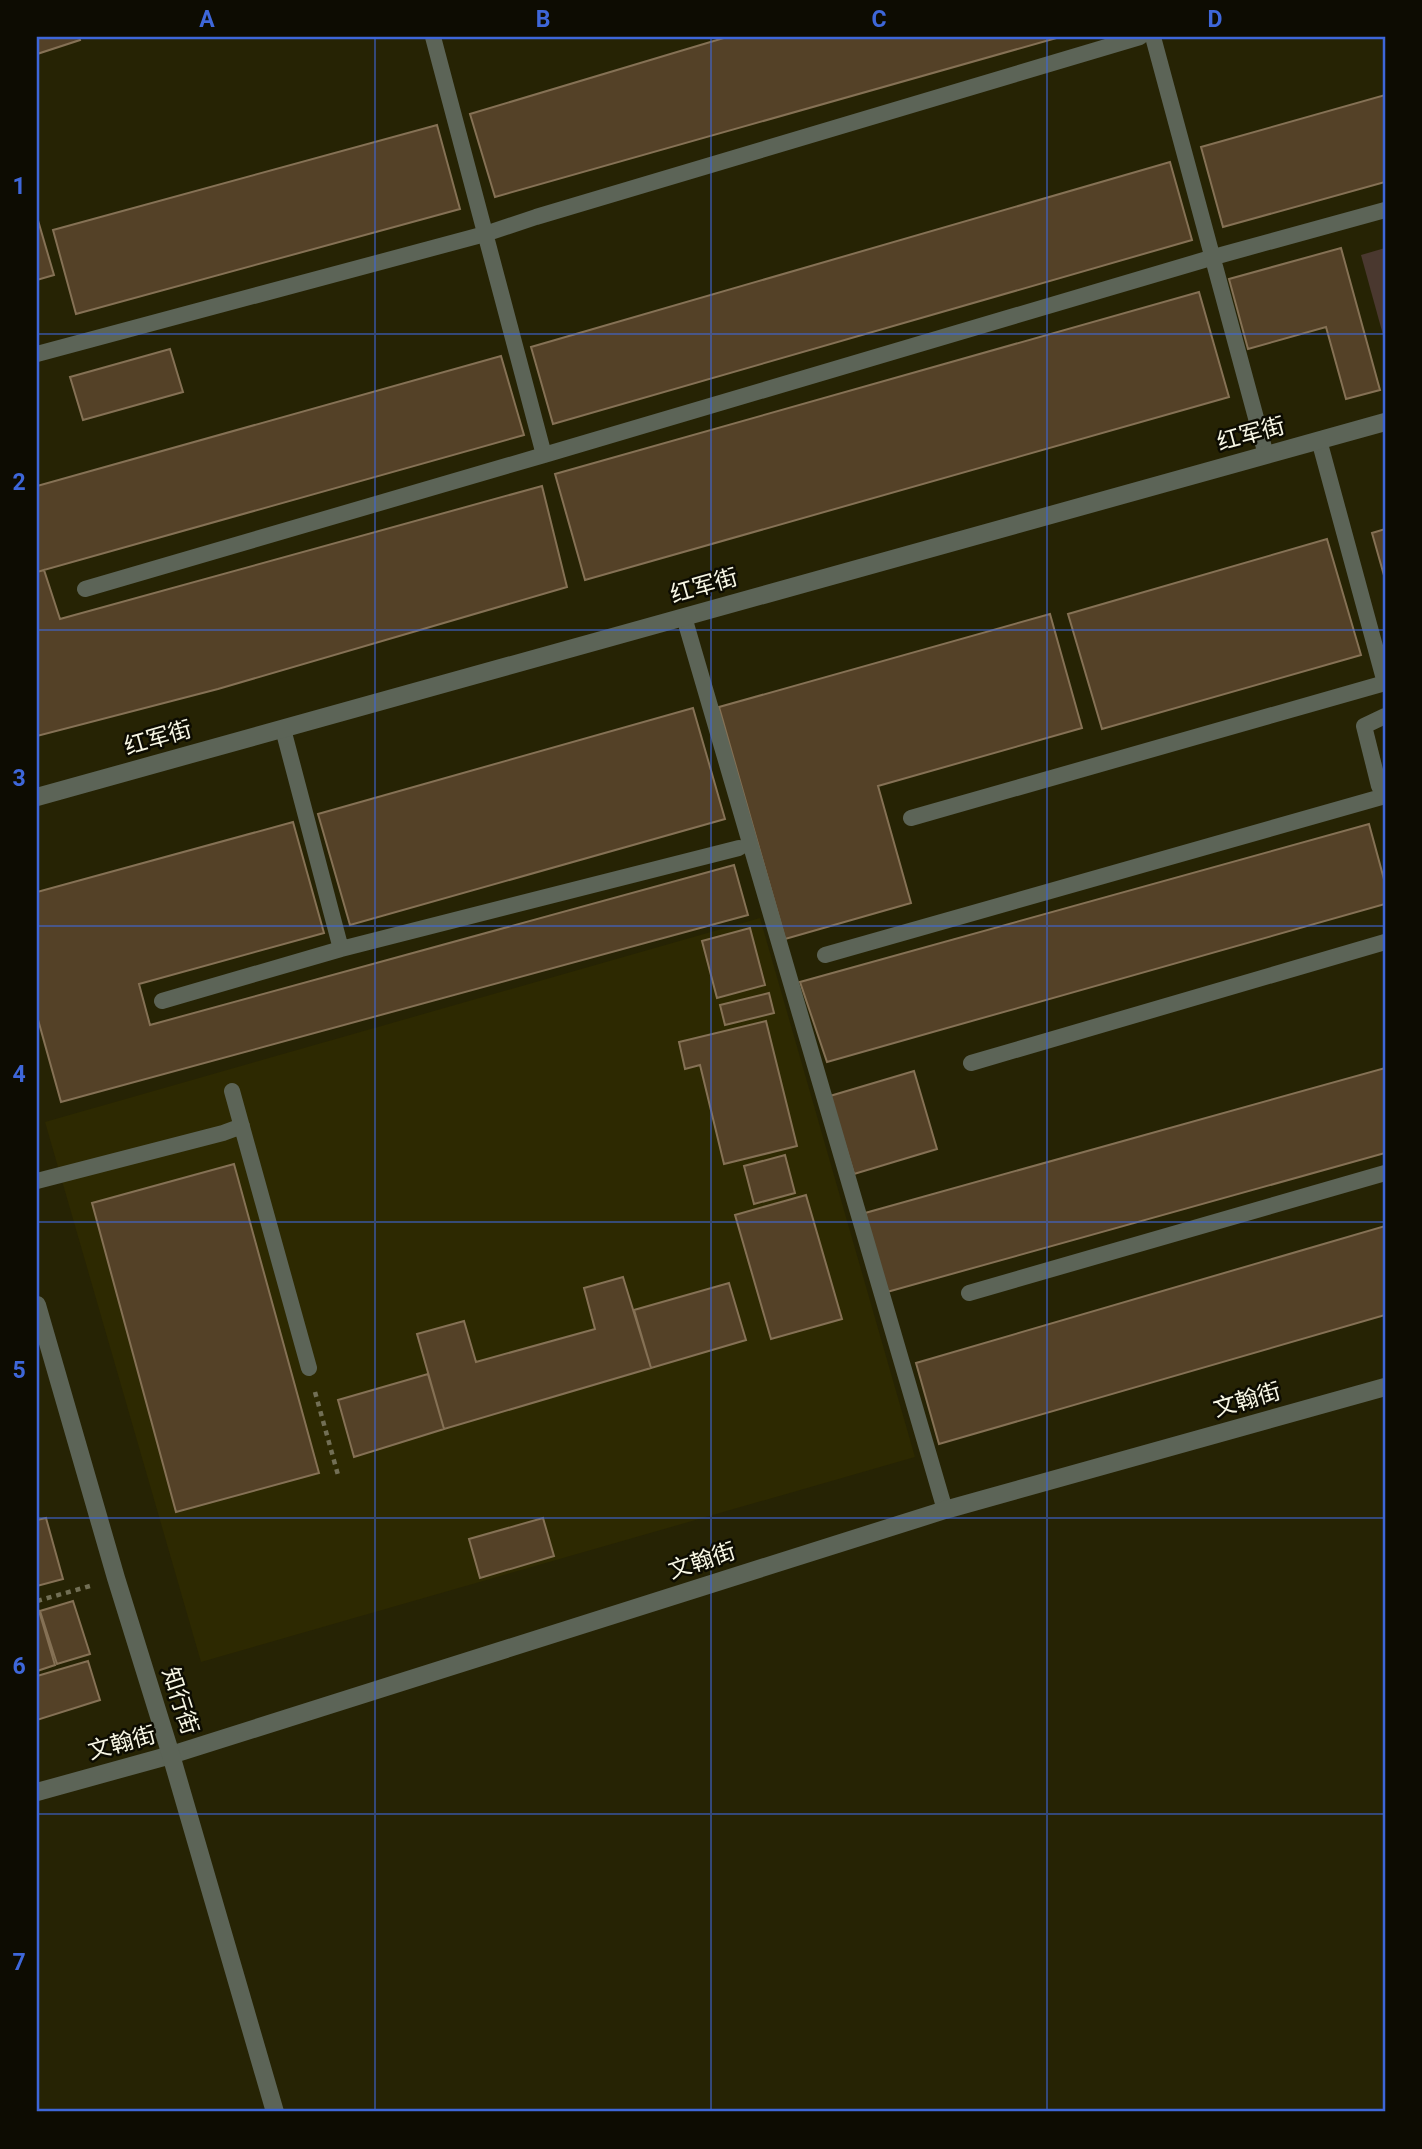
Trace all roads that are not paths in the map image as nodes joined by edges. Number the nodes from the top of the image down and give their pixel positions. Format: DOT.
graph roads {
  1 [pos="433,37"];
  2 [pos="1140,37"];
  3 [pos="1153,37"];
  4 [pos="1385,210"];
  5 [pos="485,234"];
  6 [pos="1214,257"];
  7 [pos="37,354"];
  8 [pos="1385,422"];
  9 [pos="1319,440"];
  10 [pos="1266,455"];
  11 [pos="544,456"];
  12 [pos="85,589"];
  13 [pos="684,617"];
  14 [pos="1385,683"];
  15 [pos="1385,716"];
  16 [pos="283,729"];
  17 [pos="1385,783"];
  18 [pos="1385,796"];
  19 [pos="37,797"];
  20 [pos="911,818"];
  21 [pos="739,848"];
  22 [pos="1385,942"];
  23 [pos="341,949"];
  24 [pos="825,954"];
  25 [pos="162,1001"];
  26 [pos="971,1063"];
  27 [pos="232,1091"];
  28 [pos="242,1126"];
  29 [pos="1385,1173"];
  30 [pos="37,1181"];
  31 [pos="969,1293"];
  32 [pos="37,1305"];
  33 [pos="309,1368"];
  34 [pos="1385,1387"];
  35 [pos="945,1510"];
  36 [pos="172,1755"];
  37 [pos="37,1792"];
  38 [pos="275,2112"];
  1 -- 5 [label="lane"];
  2 -- 5 [label="lane"];
  3 -- 6 [label="lane"];
  4 -- 6 [label="lane"];
  5 -- 7 [label="lane"];
  5 -- 11 [label="lane"];
  6 -- 10 [label="lane"];
  6 -- 11 [label="lane"];
  8 -- 9 [label="street, 红军街"];
  9 -- 10 [label="street, 红军街"];
  9 -- 14 [label="lane"];
  10 -- 13 [label="street, 红军街"];
  11 -- 12 [label="lane"];
  13 -- 16 [label="street, 红军街"];
  13 -- 35 [label="lane"];
  14 -- 20 [label="lane"];
  15 -- 17 [label="lane"];
  16 -- 19 [label="street, 红军街"];
  16 -- 23 [label="lane"];
  18 -- 24 [label="lane"];
  21 -- 23 [label="lane"];
  22 -- 26 [label="lane"];
  23 -- 25 [label="lane"];
  27 -- 28 [label="lane"];
  28 -- 30 [label="lane"];
  28 -- 33 [label="lane"];
  29 -- 31 [label="lane"];
  32 -- 36 [label="street, 知行街"];
  34 -- 35 [label="street, 文翰街"];
  35 -- 36 [label="street, 文翰街"];
  36 -- 37 [label="street, 文翰街"];
  36 -- 38 [label="street, 知行街"];
}
